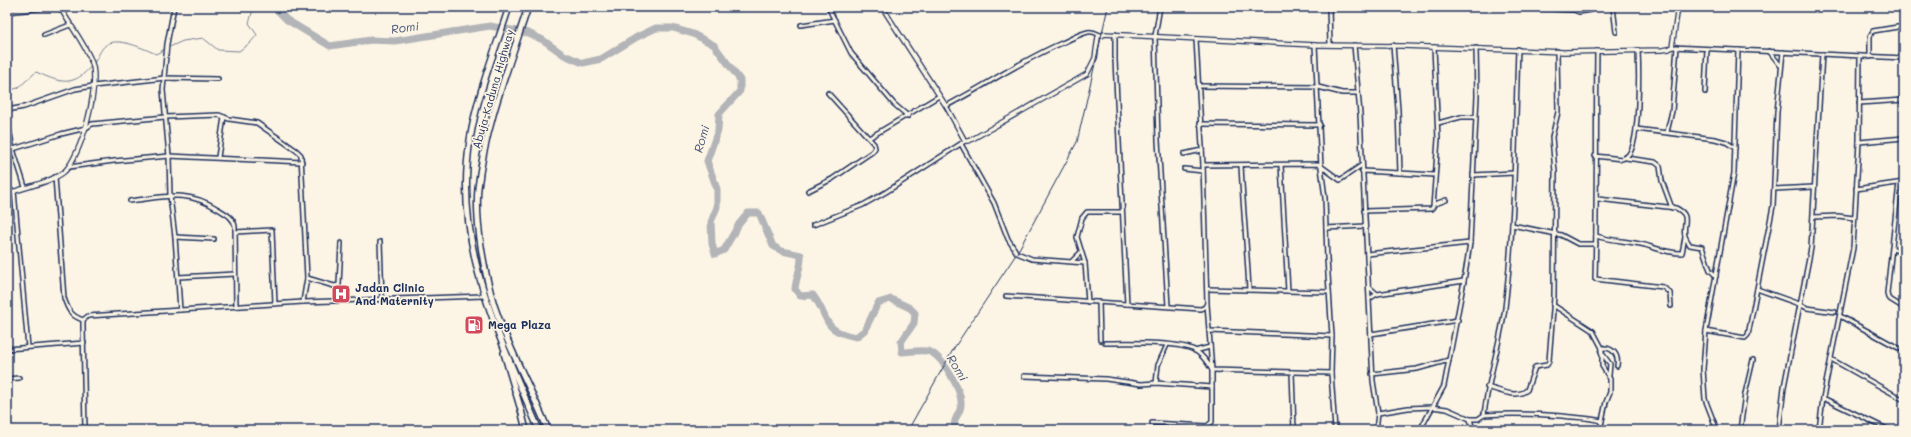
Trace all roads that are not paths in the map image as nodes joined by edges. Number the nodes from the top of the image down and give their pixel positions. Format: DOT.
graph roads {
  1 [pos="52,7"];
  2 [pos="60,7"];
  3 [pos="174,7"];
  4 [pos="528,7"];
  5 [pos="828,7"];
  6 [pos="882,7"];
  7 [pos="1160,7"];
  8 [pos="1329,7"];
  9 [pos="1506,7"];
  10 [pos="1613,7"];
  11 [pos="1684,7"];
  12 [pos="34,8"];
  13 [pos="1574,8"];
  14 [pos="1678,8"];
  15 [pos="508,9"];
  16 [pos="1590,10"];
  17 [pos="7,12"];
  18 [pos="834,20"];
  19 [pos="70,25"];
  20 [pos="801,25"];
  21 [pos="1904,26"];
  22 [pos="1616,32"];
  23 [pos="1115,34"];
  24 [pos="44,35"];
  25 [pos="1100,35"];
  26 [pos="1156,36"];
  27 [pos="1196,39"];
  28 [pos="1354,44"];
  29 [pos="1315,45"];
  30 [pos="1330,45"];
  31 [pos="1392,45"];
  32 [pos="1434,46"];
  33 [pos="1672,47"];
  34 [pos="1677,47"];
  35 [pos="1476,48"];
  36 [pos="1707,49"];
  37 [pos="1518,50"];
  38 [pos="1638,50"];
  39 [pos="1738,50"];
  40 [pos="1597,51"];
  41 [pos="1769,51"];
  42 [pos="1557,52"];
  43 [pos="1783,52"];
  44 [pos="1822,54"];
  45 [pos="1860,56"];
  46 [pos="1870,57"];
  47 [pos="1904,58"];
  48 [pos="1781,65"];
  49 [pos="164,78"];
  50 [pos="218,79"];
  51 [pos="93,86"];
  52 [pos="1198,86"];
  53 [pos="1318,87"];
  54 [pos="1705,92"];
  55 [pos="828,93"];
  56 [pos="1358,94"];
  57 [pos="939,96"];
  58 [pos="1904,100"];
  59 [pos="1859,104"];
  60 [pos="946,106"];
  61 [pos="7,110"];
  62 [pos="908,116"];
  63 [pos="165,117"];
  64 [pos="224,117"];
  65 [pos="1476,117"];
  66 [pos="7,119"];
  67 [pos="1438,123"];
  68 [pos="1200,124"];
  69 [pos="1320,125"];
  70 [pos="8,128"];
  71 [pos="86,128"];
  72 [pos="1636,129"];
  73 [pos="1667,132"];
  74 [pos="869,138"];
  75 [pos="1904,138"];
  76 [pos="965,141"];
  77 [pos="1859,142"];
  78 [pos="961,144"];
  79 [pos="1735,148"];
  80 [pos="13,149"];
  81 [pos="1202,150"];
  82 [pos="7,152"];
  83 [pos="1184,154"];
  84 [pos="169,156"];
  85 [pos="1595,156"];
  86 [pos="218,157"];
  87 [pos="1626,158"];
  88 [pos="302,162"];
  89 [pos="1203,164"];
  90 [pos="1240,165"];
  91 [pos="1281,166"];
  92 [pos="1320,166"];
  93 [pos="1362,166"];
  94 [pos="69,167"];
  95 [pos="1184,169"];
  96 [pos="1203,170"];
  97 [pos="1362,171"];
  98 [pos="1400,173"];
  99 [pos="1514,173"];
  100 [pos="1435,175"];
  101 [pos="1473,175"];
  102 [pos="55,177"];
  103 [pos="1904,182"];
  104 [pos="1899,183"];
  105 [pos="25,187"];
  106 [pos="1814,187"];
  107 [pos="1774,189"];
  108 [pos="1856,189"];
  109 [pos="14,191"];
  110 [pos="808,191"];
  111 [pos="7,194"];
  112 [pos="170,196"];
  113 [pos="1598,199"];
  114 [pos="1446,200"];
  115 [pos="130,201"];
  116 [pos="1435,204"];
  117 [pos="1672,208"];
  118 [pos="1364,211"];
  119 [pos="1122,212"];
  120 [pos="1813,217"];
  121 [pos="1854,218"];
  122 [pos="1512,225"];
  123 [pos="813,226"];
  124 [pos="1365,226"];
  125 [pos="1326,228"];
  126 [pos="236,232"];
  127 [pos="1554,234"];
  128 [pos="1596,236"];
  129 [pos="1685,236"];
  130 [pos="175,237"];
  131 [pos="214,239"];
  132 [pos="380,242"];
  133 [pos="341,243"];
  134 [pos="1470,243"];
  135 [pos="1596,244"];
  136 [pos="1892,248"];
  137 [pos="1081,252"];
  138 [pos="1367,254"];
  139 [pos="1904,256"];
  140 [pos="1072,261"];
  141 [pos="1085,263"];
  142 [pos="235,274"];
  143 [pos="1716,276"];
  144 [pos="178,277"];
  145 [pos="307,278"];
  146 [pos="1464,280"];
  147 [pos="1368,286"];
  148 [pos="1207,289"];
  149 [pos="1757,289"];
  150 [pos="1249,290"];
  151 [pos="1288,292"];
  152 [pos="1329,292"];
  153 [pos="1377,294"];
  154 [pos="484,296"];
  155 [pos="1006,296"];
  156 [pos="382,298"];
  157 [pos="1369,299"];
  158 [pos="303,302"];
  159 [pos="1088,302"];
  160 [pos="1099,302"];
  161 [pos="1207,303"];
  162 [pos="275,304"];
  163 [pos="1127,304"];
  164 [pos="1553,304"];
  165 [pos="1799,304"];
  166 [pos="236,306"];
  167 [pos="1168,306"];
  168 [pos="1671,306"];
  169 [pos="1904,308"];
  170 [pos="180,310"];
  171 [pos="1835,312"];
  172 [pos="1840,316"];
  173 [pos="83,320"];
  174 [pos="1458,320"];
  175 [pos="1209,331"];
  176 [pos="1706,331"];
  177 [pos="1371,334"];
  178 [pos="1332,336"];
  179 [pos="1100,340"];
  180 [pos="84,343"];
  181 [pos="1105,343"];
  182 [pos="503,344"];
  183 [pos="1167,345"];
  184 [pos="28,347"];
  185 [pos="1210,347"];
  186 [pos="1602,348"];
  187 [pos="7,349"];
  188 [pos="1195,351"];
  189 [pos="1904,351"];
  190 [pos="1602,352"];
  191 [pos="1831,359"];
  192 [pos="1450,360"];
  193 [pos="1753,360"];
  194 [pos="1618,366"];
  195 [pos="1212,370"];
  196 [pos="1292,372"];
  197 [pos="1331,373"];
  198 [pos="1372,374"];
  199 [pos="1609,375"];
  200 [pos="1024,376"];
  201 [pos="19,378"];
  202 [pos="7,379"];
  203 [pos="1156,383"];
  204 [pos="1212,387"];
  205 [pos="1487,387"];
  206 [pos="1823,398"];
  207 [pos="1904,400"];
  208 [pos="1432,407"];
  209 [pos="1378,413"];
  210 [pos="1484,415"];
  211 [pos="1470,419"];
  212 [pos="1478,419"];
  213 [pos="1602,421"];
  214 [pos="1152,423"];
  215 [pos="1472,426"];
  216 [pos="85,430"];
  217 [pos="526,430"];
  218 [pos="539,430"];
  219 [pos="548,430"];
  220 [pos="1294,430"];
  221 [pos="1335,430"];
  222 [pos="1376,430"];
  223 [pos="1420,430"];
  224 [pos="1473,430"];
  225 [pos="1600,430"];
  226 [pos="1717,430"];
  227 [pos="1740,430"];
  228 [pos="1779,430"];
  229 [pos="1819,430"];
  230 [pos="1889,430"];
  1 -- 12 [label="street"];
  2 -- 19 [label="street"];
  3 -- 49 [label="street"];
  4 -- 219 [label="highway, Abuja-Kaduna Highway"];
  5 -- 18 [label="street"];
  6 -- 57 [label="street"];
  7 -- 26 [label="street"];
  8 -- 30 [label="street"];
  9 -- 13 [label="street"];
  10 -- 22 [label="street"];
  11 -- 14 [label="street"];
  12 -- 17 [label="street"];
  13 -- 16 [label="street"];
  14 -- 33 [label="street"];
  15 -- 154 [label="highway, Abuja-Kaduna Highway"];
  18 -- 20 [label="street"];
  18 -- 62 [label="street"];
  19 -- 24 [label="street"];
  19 -- 51 [label="street"];
  21 -- 46 [label="street"];
  23 -- 25 [label="street"];
  23 -- 26 [label="street"];
  23 -- 119 [label="street"];
  25 -- 60 [label="street"];
  25 -- 76 [label="street"];
  26 -- 27 [label="street"];
  26 -- 167 [label="street"];
  27 -- 29 [label="street"];
  27 -- 52 [label="street"];
  28 -- 30 [label="street"];
  28 -- 31 [label="street"];
  28 -- 56 [label="street"];
  29 -- 30 [label="street"];
  29 -- 53 [label="street"];
  31 -- 32 [label="street"];
  31 -- 98 [label="street"];
  32 -- 35 [label="street"];
  32 -- 67 [label="street"];
  33 -- 34 [label="street"];
  33 -- 38 [label="street"];
  34 -- 36 [label="street"];
  34 -- 73 [label="street"];
  35 -- 37 [label="street"];
  35 -- 65 [label="street"];
  36 -- 39 [label="street"];
  36 -- 54 [label="street"];
  37 -- 42 [label="street"];
  37 -- 99 [label="street"];
  38 -- 40 [label="street"];
  38 -- 72 [label="street"];
  39 -- 41 [label="street"];
  39 -- 79 [label="street"];
  40 -- 42 [label="street"];
  40 -- 85 [label="street"];
  41 -- 43 [label="street"];
  41 -- 48 [label="street"];
  42 -- 127 [label="street"];
  43 -- 44 [label="street"];
  43 -- 48 [label="street"];
  44 -- 45 [label="street"];
  44 -- 106 [label="street"];
  45 -- 46 [label="street"];
  45 -- 59 [label="street"];
  46 -- 47 [label="street"];
  48 -- 107 [label="street"];
  49 -- 50 [label="street"];
  49 -- 51 [label="street"];
  49 -- 63 [label="street"];
  51 -- 61 [label="street"];
  51 -- 71 [label="street"];
  52 -- 53 [label="street"];
  52 -- 68 [label="street"];
  53 -- 56 [label="street"];
  53 -- 69 [label="street"];
  55 -- 74 [label="street"];
  56 -- 93 [label="street"];
  57 -- 60 [label="street"];
  57 -- 62 [label="street"];
  58 -- 59 [label="street"];
  59 -- 77 [label="street"];
  60 -- 76 [label="street"];
  62 -- 74 [label="street"];
  63 -- 64 [label="street"];
  63 -- 71 [label="street"];
  63 -- 84 [label="street"];
  64 -- 86 [label="street"];
  64 -- 88 [label="street"];
  65 -- 67 [label="street"];
  65 -- 101 [label="street"];
  66 -- 70 [label="street"];
  67 -- 100 [label="street"];
  68 -- 69 [label="street"];
  68 -- 81 [label="street"];
  69 -- 92 [label="street"];
  70 -- 80 [label="street"];
  71 -- 80 [label="street"];
  71 -- 94 [label="street"];
  72 -- 73 [label="street"];
  72 -- 87 [label="street"];
  73 -- 79 [label="street"];
  74 -- 110 [label="street"];
  75 -- 77 [label="street"];
  76 -- 78 [label="street"];
  77 -- 108 [label="street"];
  78 -- 123 [label="street"];
  78 -- 140 [label="street"];
  79 -- 143 [label="street"];
  80 -- 82 [label="street"];
  80 -- 105 [label="street"];
  81 -- 83 [label="street"];
  81 -- 89 [label="street"];
  84 -- 86 [label="street"];
  84 -- 94 [label="street"];
  84 -- 112 [label="street"];
  85 -- 87 [label="street"];
  85 -- 113 [label="street"];
  86 -- 88 [label="street"];
  87 -- 117 [label="street"];
  88 -- 145 [label="street"];
  89 -- 90 [label="street"];
  89 -- 96 [label="street"];
  90 -- 91 [label="street"];
  90 -- 150 [label="street"];
  91 -- 92 [label="street"];
  91 -- 151 [label="street"];
  92 -- 93 [label="street"];
  92 -- 125 [label="street"];
  93 -- 97 [label="street"];
  94 -- 102 [label="street"];
  95 -- 96 [label="street"];
  96 -- 148 [label="street"];
  97 -- 98 [label="street"];
  97 -- 118 [label="street"];
  98 -- 100 [label="street"];
  99 -- 101 [label="street"];
  99 -- 122 [label="street"];
  100 -- 116 [label="street"];
  101 -- 134 [label="street"];
  102 -- 105 [label="street"];
  102 -- 173 [label="street"];
  103 -- 104 [label="street"];
  104 -- 108 [label="street"];
  104 -- 136 [label="street"];
  105 -- 109 [label="street"];
  106 -- 107 [label="street"];
  106 -- 120 [label="street"];
  107 -- 149 [label="street"];
  108 -- 121 [label="street"];
  109 -- 111 [label="street"];
  109 -- 184 [label="street"];
  112 -- 115 [label="street"];
  112 -- 126 [label="street"];
  112 -- 130 [label="street"];
  113 -- 117 [label="street"];
  113 -- 128 [label="street"];
  114 -- 116 [label="street"];
  116 -- 118 [label="street"];
  117 -- 129 [label="street"];
  118 -- 124 [label="street"];
  119 -- 137 [label="street"];
  119 -- 163 [label="street"];
  120 -- 121 [label="street"];
  120 -- 165 [label="street"];
  121 -- 172 [label="street"];
  122 -- 127 [label="street"];
  122 -- 205 [label="street"];
  124 -- 125 [label="street"];
  124 -- 138 [label="street"];
  125 -- 152 [label="street"];
  126 -- 142 [label="street"];
  126 -- 162 [label="street"];
  127 -- 135 [label="street"];
  127 -- 164 [label="street"];
  128 -- 129 [label="street"];
  128 -- 135 [label="street"];
  129 -- 143 [label="street"];
  130 -- 131 [label="street"];
  130 -- 144 [label="street"];
  132 -- 156 [label="street"];
  133 -- 145 [label="street"];
  134 -- 138 [label="street"];
  134 -- 146 [label="street"];
  135 -- 168 [label="street"];
  136 -- 139 [label="street"];
  136 -- 169 [label="street"];
  137 -- 140 [label="street"];
  137 -- 141 [label="street"];
  138 -- 147 [label="street"];
  140 -- 141 [label="street"];
  141 -- 159 [label="street"];
  142 -- 144 [label="street"];
  142 -- 166 [label="street"];
  143 -- 176 [label="street"];
  144 -- 170 [label="street"];
  145 -- 158 [label="street"];
  146 -- 153 [label="street"];
  146 -- 174 [label="street"];
  147 -- 153 [label="street"];
  147 -- 157 [label="street"];
  148 -- 150 [label="street"];
  148 -- 161 [label="street"];
  149 -- 165 [label="street"];
  149 -- 176 [label="street"];
  150 -- 151 [label="street"];
  151 -- 152 [label="street"];
  152 -- 178 [label="street"];
  153 -- 157 [label="street"];
  154 -- 156 [label="street"];
  154 -- 182 [label="highway, Abuja-Kaduna Highway"];
  155 -- 159 [label="street"];
  156 -- 158 [label="street"];
  157 -- 177 [label="street"];
  158 -- 162 [label="street"];
  159 -- 160 [label="street"];
  160 -- 163 [label="street"];
  160 -- 179 [label="street"];
  161 -- 167 [label="street"];
  161 -- 175 [label="street"];
  162 -- 166 [label="street"];
  163 -- 167 [label="street"];
  164 -- 186 [label="street"];
  164 -- 205 [label="street"];
  165 -- 171 [label="street"];
  165 -- 228 [label="street"];
  166 -- 170 [label="street"];
  170 -- 173 [label="street"];
  172 -- 189 [label="street"];
  172 -- 191 [label="street"];
  173 -- 180 [label="street"];
  174 -- 177 [label="street"];
  174 -- 192 [label="street"];
  175 -- 178 [label="street"];
  175 -- 185 [label="street"];
  176 -- 226 [label="street"];
  177 -- 198 [label="street"];
  178 -- 197 [label="street"];
  180 -- 184 [label="street"];
  180 -- 216 [label="street"];
  181 -- 183 [label="street"];
  182 -- 217 [label="highway"];
  182 -- 218 [label="highway"];
  183 -- 188 [label="street"];
  183 -- 203 [label="street"];
  184 -- 187 [label="street"];
  185 -- 188 [label="street"];
  185 -- 195 [label="street"];
  186 -- 190 [label="street"];
  186 -- 194 [label="street"];
  188 -- 195 [label="street"];
  190 -- 199 [label="street"];
  190 -- 199 [label="street"];
  191 -- 206 [label="street"];
  191 -- 207 [label="street"];
  192 -- 198 [label="street"];
  192 -- 208 [label="street"];
  193 -- 227 [label="street"];
  195 -- 196 [label="street"];
  195 -- 204 [label="street"];
  196 -- 197 [label="street"];
  196 -- 220 [label="street"];
  197 -- 221 [label="street"];
  198 -- 209 [label="street"];
  199 -- 213 [label="street"];
  200 -- 203 [label="street"];
  201 -- 202 [label="street"];
  203 -- 204 [label="street"];
  204 -- 214 [label="street"];
  205 -- 210 [label="street"];
  206 -- 229 [label="street"];
  206 -- 230 [label="street"];
  208 -- 209 [label="street"];
  208 -- 211 [label="street"];
  208 -- 223 [label="street"];
  209 -- 222 [label="street"];
  210 -- 212 [label="street"];
  210 -- 213 [label="street"];
  211 -- 212 [label="street"];
  211 -- 215 [label="street"];
  212 -- 215 [label="street"];
  213 -- 225 [label="street"];
  215 -- 224 [label="street"];
}
